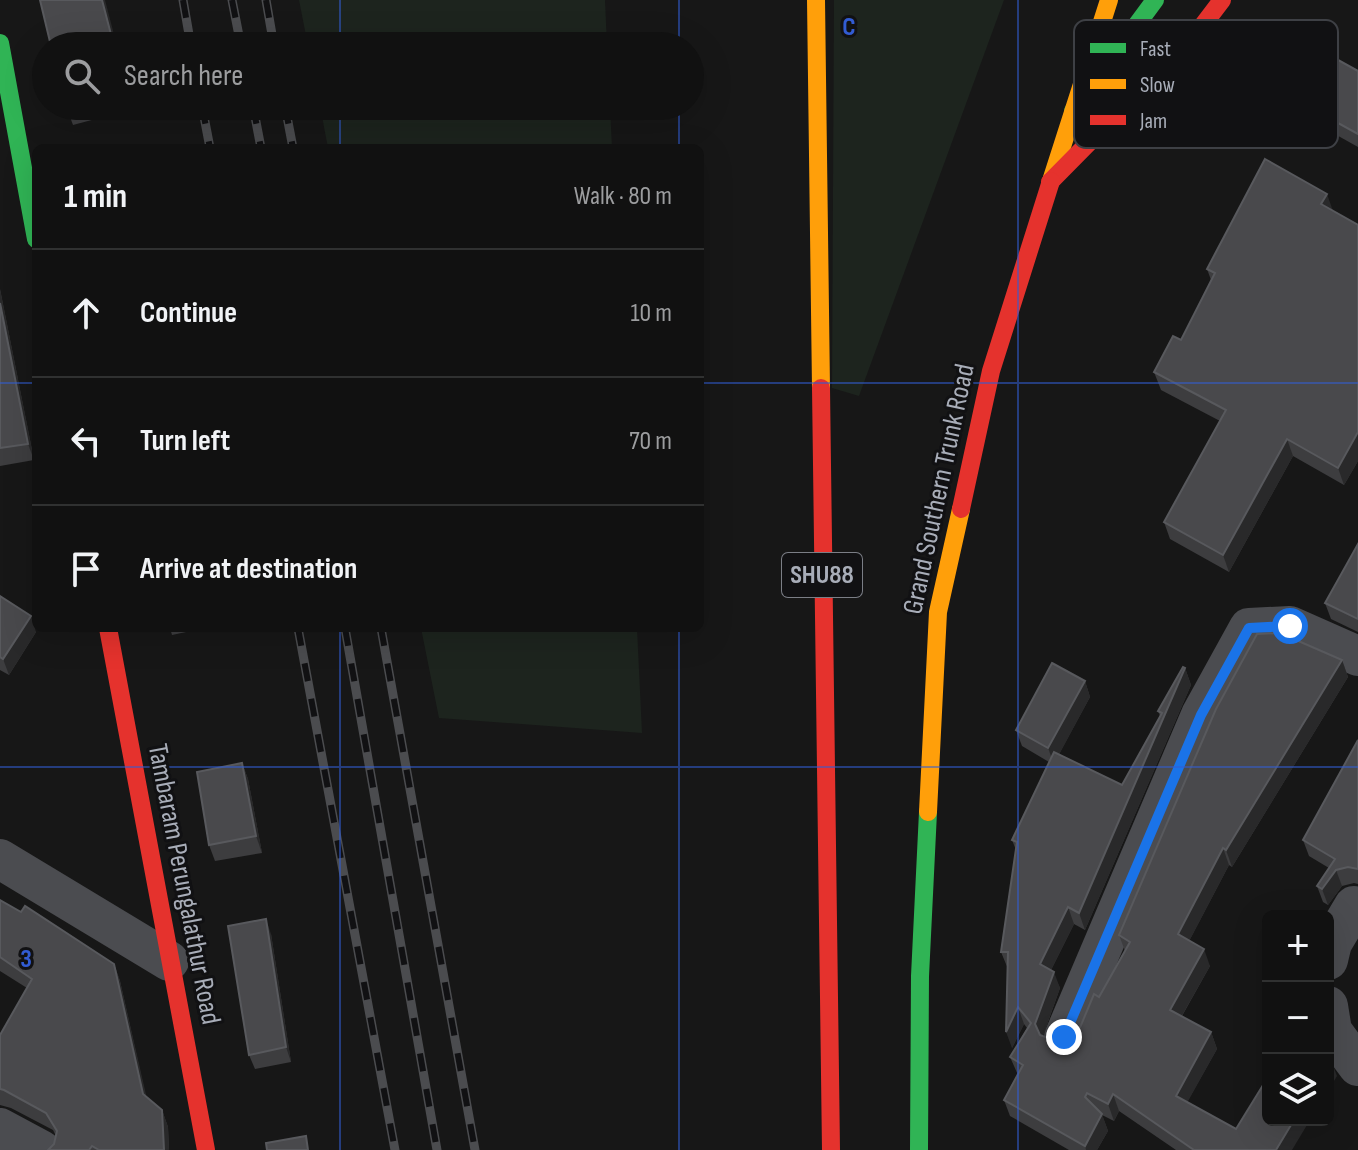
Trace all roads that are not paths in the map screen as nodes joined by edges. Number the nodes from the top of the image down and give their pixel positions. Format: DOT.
graph roads {
  1 [pos="816,0"];
  2 [pos="1109,0"];
  3 [pos="1155,0"];
  4 [pos="1222,0"];
  5 [pos="1103,20"];
  6 [pos="1140,20"];
  7 [pos="1207,20"];
  8 [pos="0,43"];
  9 [pos="1074,108"];
  10 [pos="1073,111"];
  11 [pos="1084,148"];
  12 [pos="1050,182"];
  13 [pos="32,217"];
  14 [pos="109,632"];
  15 [pos="1358,656"];
  16 [pos="0,859"];
  17 [pos="1354,906"];
  18 [pos="1334,940"];
  19 [pos="169,961"];
  20 [pos="1334,1034"];
  21 [pos="1064,1037"];
  22 [pos="1358,1066"];
  23 [pos="0,1128"];
  24 [pos="41,1150"];
  25 [pos="206,1150"];
  26 [pos="831,1150"];
  27 [pos="919,1150"];
  1 -- 26 [label="main road, SHU88"];
  2 -- 5 [label="main road, Grand Southern Trunk Road"];
  3 -- 6 [label="main road"];
  4 -- 7 [label="main road"];
  8 -- 13 [label="main road"];
  9 -- 10 [label="main road, Grand Southern Trunk Road"];
  10 -- 12 [label="main road, Grand Southern Trunk Road"];
  11 -- 12 [label="main road"];
  12 -- 27 [label="main road, Grand Southern Trunk Road"];
  14 -- 19 [label="main road, Tambaram Perungalathur Road"];
  15 -- 21 [label="street"];
  16 -- 19 [label="street"];
  17 -- 18 [label="street"];
  19 -- 25 [label="main road, Tambaram Perungalathur Road"];
  20 -- 22 [label="street"];
  23 -- 24 [label="street"];
}
